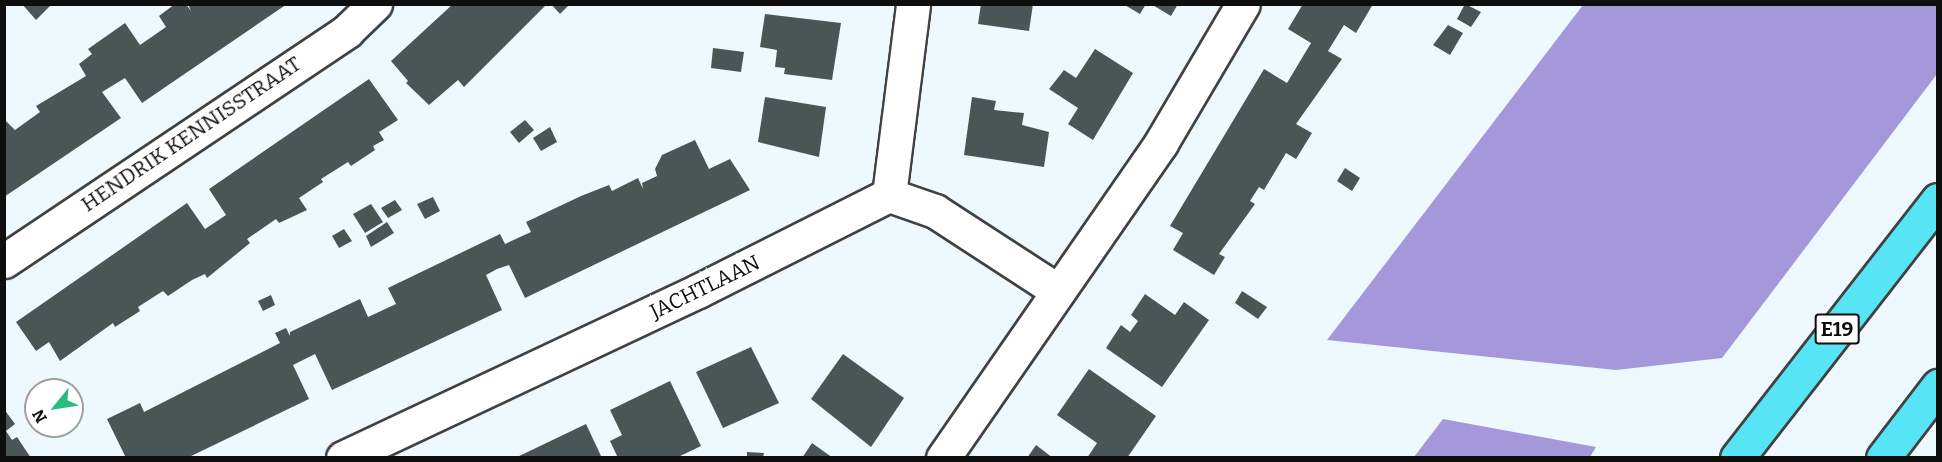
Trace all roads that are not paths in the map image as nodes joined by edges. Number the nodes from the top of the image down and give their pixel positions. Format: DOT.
graph roads {
  1 [pos="375,4"];
  2 [pos="912,4"];
  3 [pos="1243,4"];
  4 [pos="889,195"];
  5 [pos="1938,200"];
  6 [pos="4,261"];
  7 [pos="1058,291"];
  8 [pos="1938,386"];
  9 [pos="343,458"];
  10 [pos="943,458"];
  11 [pos="1737,458"];
  12 [pos="1883,458"];
  1 -- 6 [label="street, HENDRIK KENNISSTRAAT"];
  2 -- 4 [label="street"];
  3 -- 7 [label="street"];
  4 -- 7 [label="street"];
  4 -- 9 [label="street, JACHTLAAN"];
  5 -- 11 [label="highway, E19"];
  7 -- 10 [label="street"];
  8 -- 12 [label="highway"];
}
